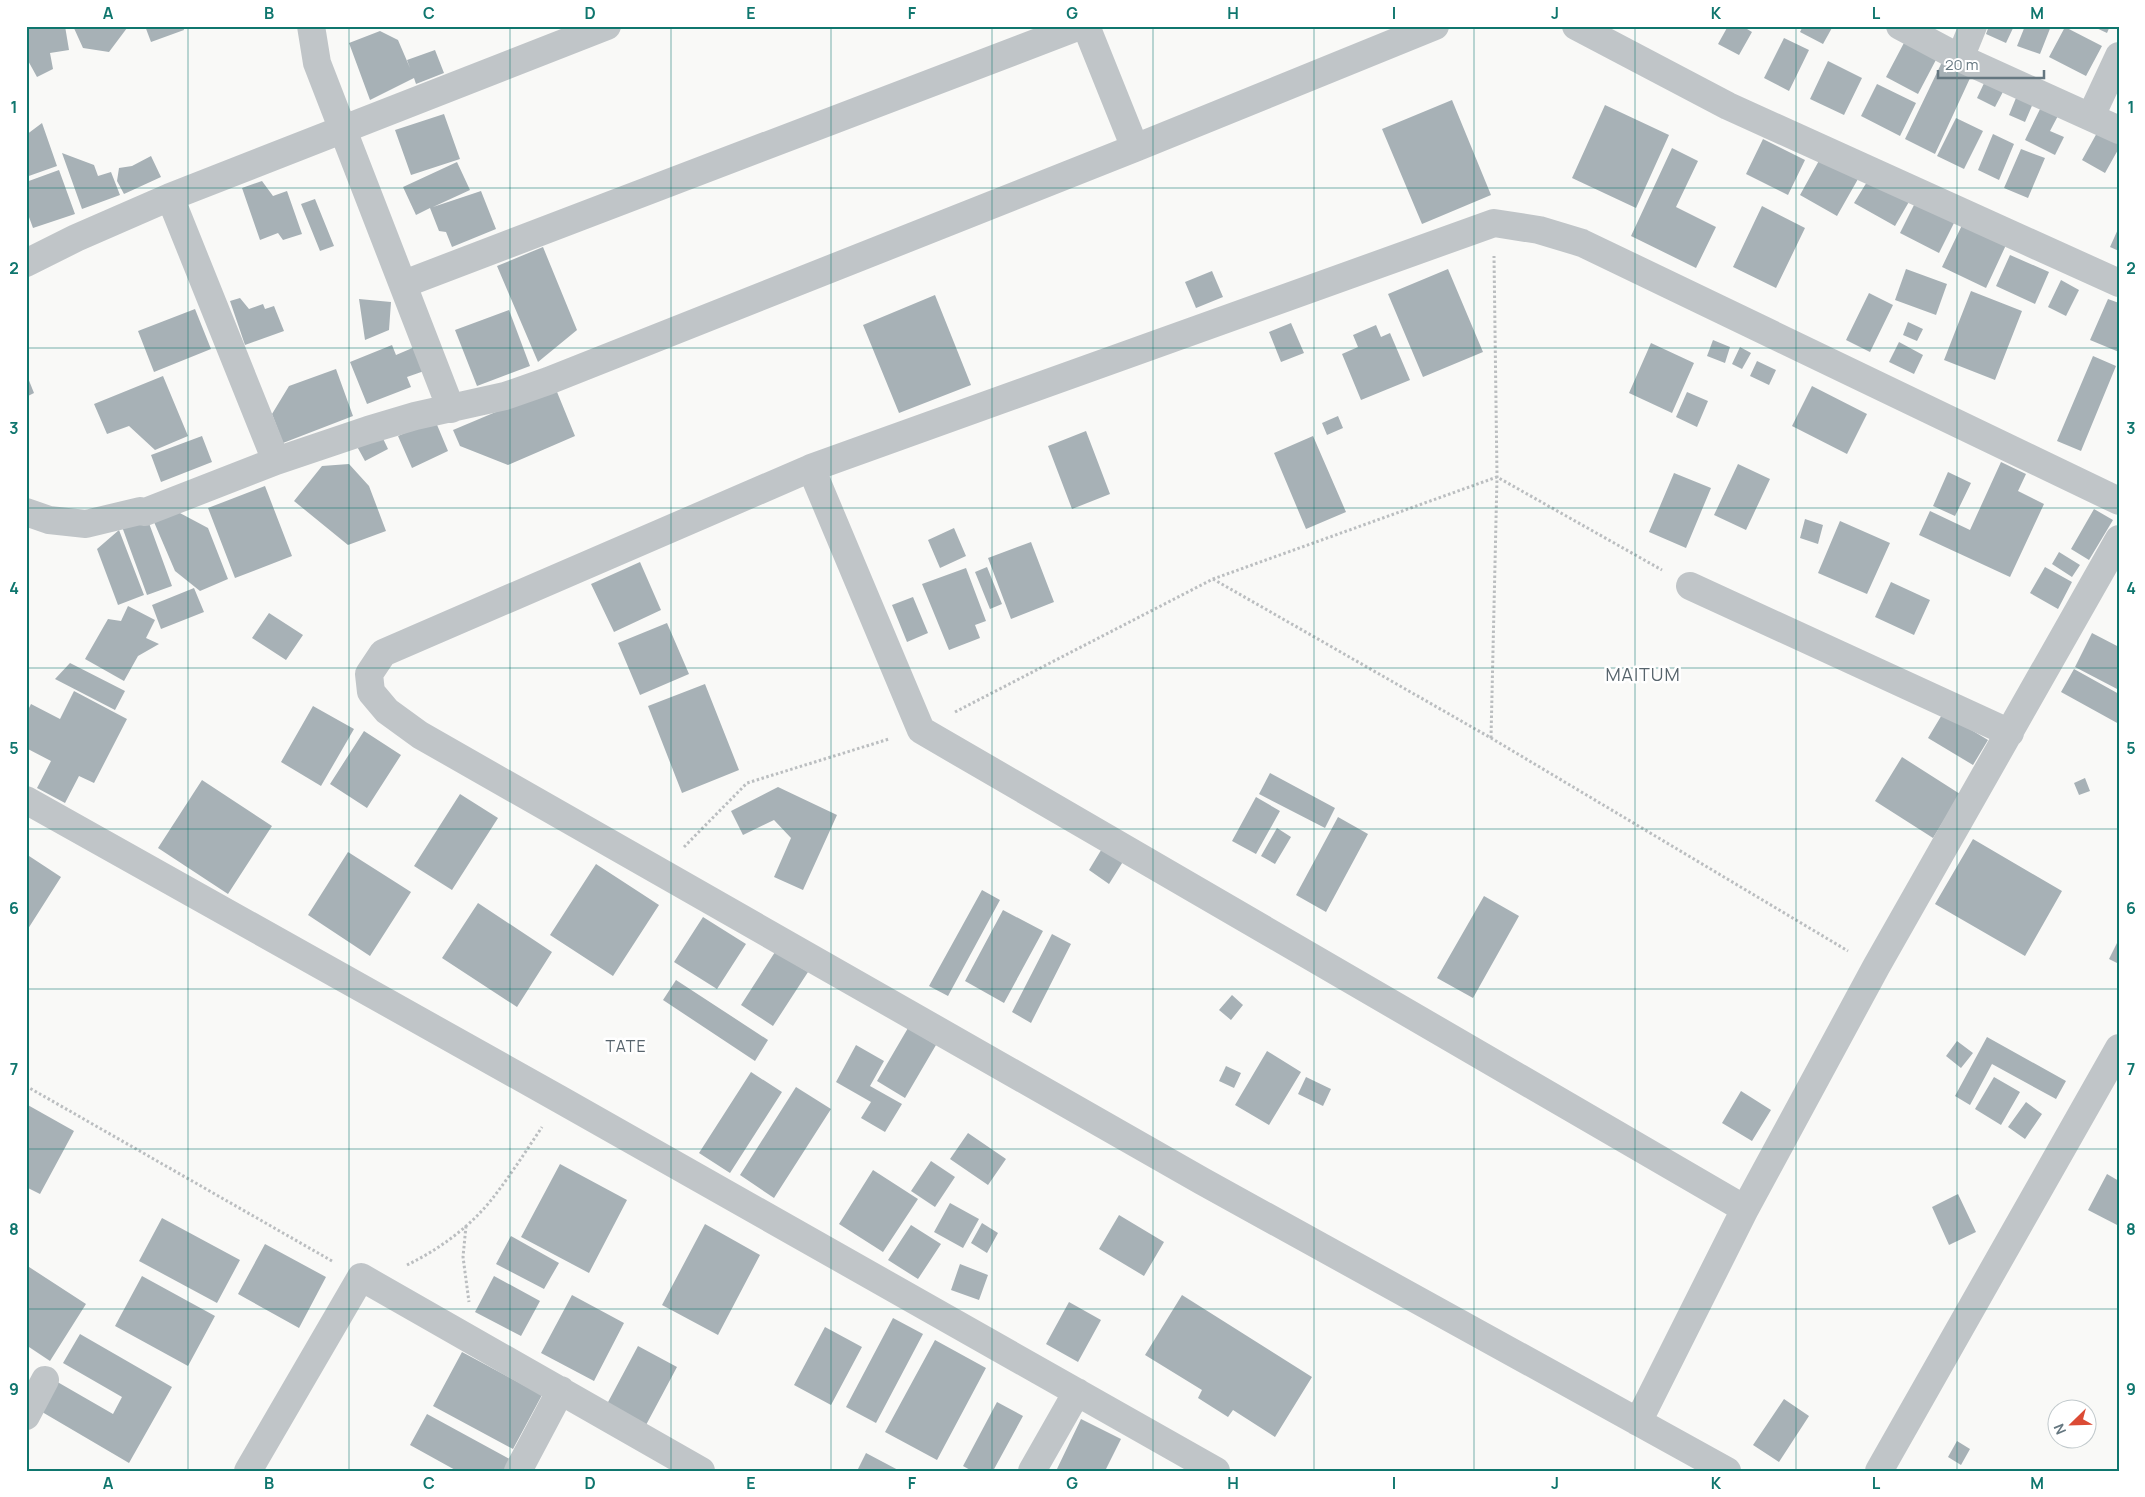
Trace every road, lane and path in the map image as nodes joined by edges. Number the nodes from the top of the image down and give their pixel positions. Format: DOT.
graph roads {
  1 [pos="311,26"];
  2 [pos="607,26"];
  3 [pos="1080,26"];
  4 [pos="1086,26"];
  5 [pos="1435,26"];
  6 [pos="1576,26"];
  7 [pos="1900,26"];
  8 [pos="1973,26"];
  9 [pos="2119,56"];
  10 [pos="1960,58"];
  11 [pos="2091,116"];
  12 [pos="344,129"];
  13 [pos="2119,130"];
  14 [pos="1135,148"];
  15 [pos="170,197"];
  16 [pos="1494,223"];
  17 [pos="26,263"];
  18 [pos="2119,283"];
  19 [pos="404,284"];
  20 [pos="451,408"];
  21 [pos="276,461"];
  22 [pos="811,468"];
  23 [pos="1497,477"];
  24 [pos="2119,502"];
  25 [pos="26,512"];
  26 [pos="2119,539"];
  27 [pos="1213,580"];
  28 [pos="1690,586"];
  29 [pos="920,730"];
  30 [pos="2010,732"];
  31 [pos="1491,738"];
  32 [pos="26,800"];
  33 [pos="658,872"];
  34 [pos="1876,968"];
  35 [pos="2119,1048"];
  36 [pos="26,1086"];
  37 [pos="561,1100"];
  38 [pos="1745,1209"];
  39 [pos="466,1225"];
  40 [pos="361,1277"];
  41 [pos="480,1345"];
  42 [pos="45,1380"];
  43 [pos="561,1390"];
  44 [pos="1077,1392"];
  45 [pos="26,1416"];
  46 [pos="1638,1422"];
  47 [pos="248,1471"];
  48 [pos="518,1471"];
  49 [pos="701,1471"];
  50 [pos="1032,1471"];
  51 [pos="1216,1471"];
  52 [pos="1727,1471"];
  53 [pos="1879,1471"];
  1 -- 12 [label="street"];
  2 -- 12 [label="street"];
  3 -- 19 [label="street"];
  4 -- 14 [label="street"];
  5 -- 14 [label="street"];
  6 -- 18 [label="street"];
  7 -- 10 [label="street"];
  8 -- 10 [label="street"];
  9 -- 11 [label="street"];
  10 -- 11 [label="street"];
  11 -- 13 [label="street"];
  12 -- 15 [label="street"];
  12 -- 19 [label="street"];
  14 -- 20 [label="street"];
  15 -- 17 [label="street"];
  15 -- 21 [label="street"];
  16 -- 22 [label="street"];
  16 -- 23 [label="path"];
  16 -- 24 [label="street"];
  19 -- 20 [label="street"];
  20 -- 21 [label="street"];
  21 -- 25 [label="street"];
  22 -- 29 [label="street"];
  22 -- 33 [label="street"];
  23 -- 27 [label="path"];
  23 -- 28 [label="path"];
  23 -- 31 [label="path"];
  26 -- 30 [label="street"];
  27 -- 29 [label="path"];
  27 -- 31 [label="path"];
  28 -- 30 [label="street"];
  29 -- 33 [label="path"];
  29 -- 38 [label="street"];
  30 -- 34 [label="street"];
  31 -- 34 [label="path"];
  32 -- 37 [label="street"];
  33 -- 46 [label="street"];
  34 -- 38 [label="street"];
  35 -- 53 [label="street"];
  36 -- 40 [label="path"];
  37 -- 39 [label="path"];
  37 -- 44 [label="street"];
  38 -- 46 [label="street"];
  39 -- 40 [label="path"];
  39 -- 41 [label="path"];
  40 -- 41 [label="street"];
  40 -- 47 [label="street"];
  41 -- 43 [label="street"];
  42 -- 45 [label="street"];
  43 -- 48 [label="street"];
  43 -- 49 [label="street"];
  44 -- 50 [label="street"];
  44 -- 51 [label="street"];
  46 -- 52 [label="street"];
}
